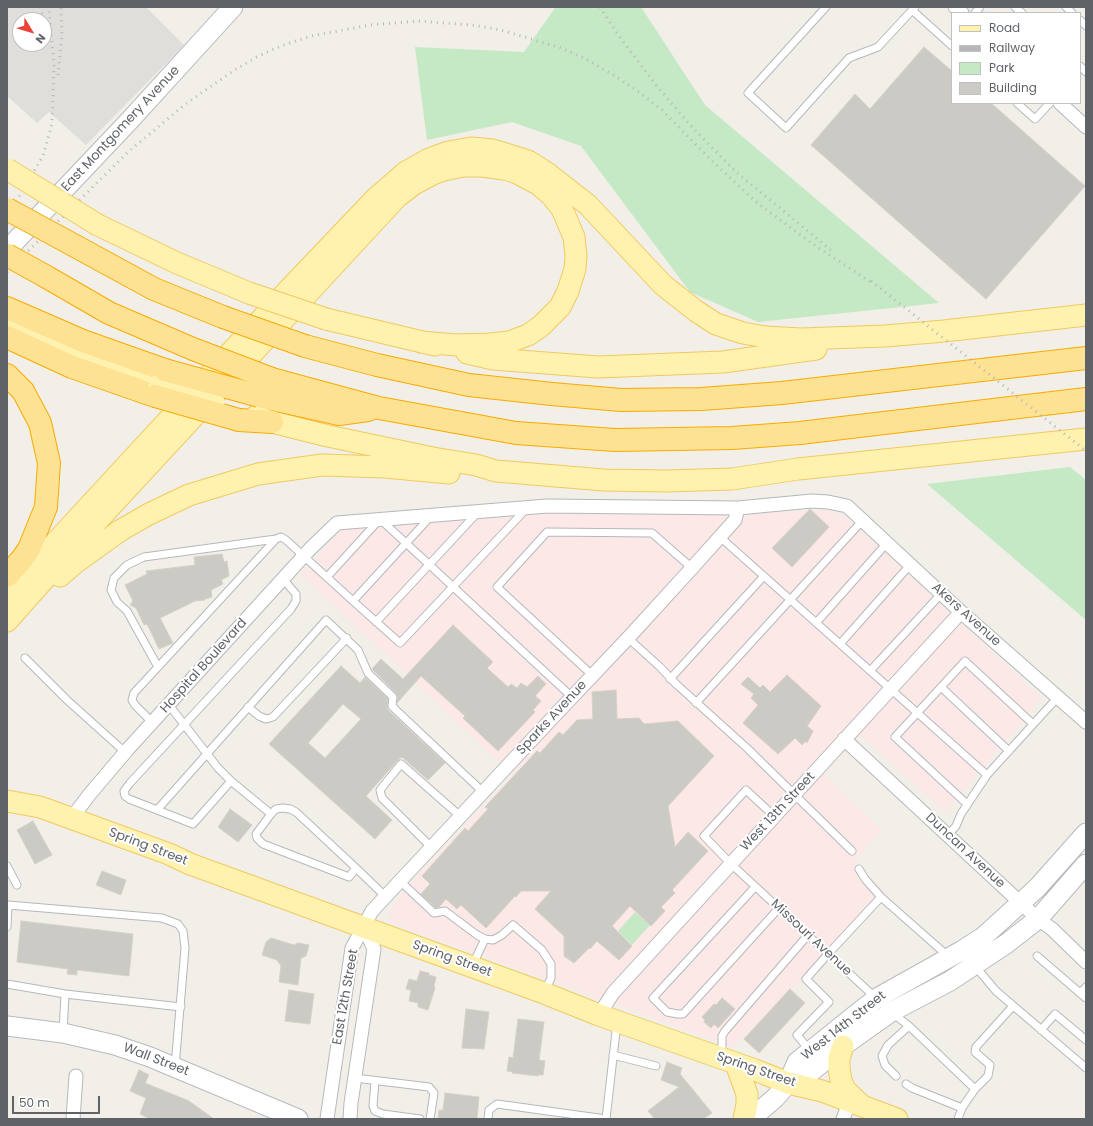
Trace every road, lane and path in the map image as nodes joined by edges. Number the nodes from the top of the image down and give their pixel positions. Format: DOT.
graph roads {
  1 [pos="233,7"];
  2 [pos="826,7"];
  3 [pos="914,9"];
  4 [pos="951,45"];
  5 [pos="1018,104"];
  6 [pos="1049,104"];
  7 [pos="1061,104"];
  8 [pos="1086,127"];
  9 [pos="7,169"];
  10 [pos="7,209"];
  11 [pos="7,250"];
  12 [pos="7,255"];
  13 [pos="7,308"];
  14 [pos="1086,315"];
  15 [pos="7,319"];
  16 [pos="885,336"];
  17 [pos="7,337"];
  18 [pos="421,342"];
  19 [pos="1086,358"];
  20 [pos="7,375"];
  21 [pos="160,384"];
  22 [pos="1086,398"];
  23 [pos="380,408"];
  24 [pos="272,422"];
  25 [pos="1086,439"];
  26 [pos="496,471"];
  27 [pos="527,508"];
  28 [pos="738,508"];
  29 [pos="478,512"];
  30 [pos="433,515"];
  31 [pos="380,519"];
  32 [pos="862,520"];
  33 [pos="720,537"];
  34 [pos="276,539"];
  35 [pos="406,543"];
  36 [pos="887,544"];
  37 [pos="304,556"];
  38 [pos="429,565"];
  39 [pos="910,565"];
  40 [pos="692,568"];
  41 [pos="7,576"];
  42 [pos="764,576"];
  43 [pos="327,577"];
  44 [pos="283,578"];
  45 [pos="453,587"];
  46 [pos="941,594"];
  47 [pos="7,595"];
  48 [pos="790,600"];
  49 [pos="353,601"];
  50 [pos="961,612"];
  51 [pos="7,622"];
  52 [pos="376,622"];
  53 [pos="816,623"];
  54 [pos="347,638"];
  55 [pos="628,638"];
  56 [pos="840,644"];
  57 [pos="25,658"];
  58 [pos="158,668"];
  59 [pos="870,671"];
  60 [pos="592,675"];
  61 [pos="670,679"];
  62 [pos="941,687"];
  63 [pos="891,690"];
  64 [pos="572,697"];
  65 [pos="1058,697"];
  66 [pos="696,703"];
  67 [pos="169,705"];
  68 [pos="248,707"];
  69 [pos="917,713"];
  70 [pos="1086,722"];
  71 [pos="153,723"];
  72 [pos="185,724"];
  73 [pos="1034,724"];
  74 [pos="844,739"];
  75 [pos="1009,751"];
  76 [pos="126,753"];
  77 [pos="206,753"];
  78 [pos="987,775"];
  79 [pos="231,781"];
  80 [pos="483,792"];
  81 [pos="795,794"];
  82 [pos="7,801"];
  83 [pos="967,804"];
  84 [pos="157,810"];
  85 [pos="271,814"];
  86 [pos="460,816"];
  87 [pos="774,816"];
  88 [pos="71,819"];
  89 [pos="1086,833"];
  90 [pos="948,835"];
  91 [pos="432,848"];
  92 [pos="852,851"];
  93 [pos="730,863"];
  94 [pos="1086,864"];
  95 [pos="7,866"];
  96 [pos="356,868"];
  97 [pos="859,869"];
  98 [pos="400,881"];
  99 [pos="17,885"];
  100 [pos="755,887"];
  101 [pos="881,896"];
  102 [pos="386,897"];
  103 [pos="1022,904"];
  104 [pos="779,908"];
  105 [pos="1038,919"];
  106 [pos="7,927"];
  107 [pos="364,927"];
  108 [pos="808,936"];
  109 [pos="484,939"];
  110 [pos="828,954"];
  111 [pos="1037,956"];
  112 [pos="949,958"];
  113 [pos="1086,962"];
  114 [pos="472,966"];
  115 [pos="975,966"];
  116 [pos="7,984"];
  117 [pos="1086,987"];
  118 [pos="544,993"];
  119 [pos="65,994"];
  120 [pos="1083,996"];
  121 [pos="877,998"];
  122 [pos="1013,1006"];
  123 [pos="181,1007"];
  124 [pos="891,1012"];
  125 [pos="608,1018"];
  126 [pos="7,1026"];
  127 [pos="909,1026"];
  128 [pos="1041,1030"];
  129 [pos="63,1033"];
  130 [pos="1086,1040"];
  131 [pos="843,1046"];
  132 [pos="810,1051"];
  133 [pos="613,1055"];
  134 [pos="727,1061"];
  135 [pos="656,1066"];
  136 [pos="175,1068"];
  137 [pos="1086,1068"];
  138 [pos="76,1076"];
  139 [pos="896,1076"];
  140 [pos="355,1078"];
  141 [pos="375,1081"];
  142 [pos="788,1083"];
  143 [pos="906,1084"];
  144 [pos="975,1089"];
  145 [pos="851,1108"];
  146 [pos="962,1108"];
  147 [pos="755,1117"];
  148 [pos="73,1119"];
  149 [pos="298,1119"];
  150 [pos="326,1119"];
  151 [pos="350,1119"];
  152 [pos="420,1119"];
  153 [pos="430,1119"];
  154 [pos="488,1119"];
  155 [pos="606,1119"];
  156 [pos="897,1119"];
  157 [pos="958,1119"];
  1 -- 11 [label="street, East Montgomery Avenue"];
  2 -- 3 [label="lane"];
  3 -- 4 [label="lane"];
  5 -- 6 [label="lane"];
  7 -- 8 [label="street"];
  9 -- 18 [label="main road, bridge"];
  10 -- 19 [label="highway, bridge"];
  12 -- 23 [label="highway, bridge"];
  13 -- 21 [label="highway"];
  14 -- 16 [label="main road"];
  15 -- 21 [label="main road"];
  16 -- 18 [label="main road"];
  16 -- 47 [label="main road"];
  17 -- 21 [label="highway"];
  18 -- 51 [label="main road"];
  20 -- 41 [label="highway"];
  21 -- 23 [label="highway, bridge"];
  21 -- 24 [label="highway, bridge"];
  22 -- 23 [label="highway"];
  24 -- 26 [label="main road"];
  25 -- 26 [label="main road"];
  26 -- 51 [label="main road"];
  27 -- 28 [label="street"];
  27 -- 29 [label="street"];
  27 -- 45 [label="lane"];
  28 -- 32 [label="street, Akers Avenue"];
  28 -- 33 [label="street, Sparks Avenue"];
  29 -- 30 [label="street"];
  29 -- 38 [label="lane"];
  30 -- 31 [label="street"];
  30 -- 35 [label="lane"];
  31 -- 35 [label="lane"];
  31 -- 37 [label="street, Hospital Boulevard"];
  31 -- 43 [label="lane"];
  32 -- 36 [label="street, Akers Avenue"];
  32 -- 48 [label="lane"];
  33 -- 40 [label="street, Sparks Avenue"];
  33 -- 42 [label="lane"];
  34 -- 37 [label="lane"];
  34 -- 58 [label="lane"];
  34 -- 58 [label="lane"];
  35 -- 38 [label="lane"];
  35 -- 49 [label="lane"];
  36 -- 39 [label="street, Akers Avenue"];
  36 -- 53 [label="lane"];
  37 -- 43 [label="lane"];
  37 -- 44 [label="street, Hospital Boulevard"];
  38 -- 45 [label="lane"];
  38 -- 52 [label="lane"];
  39 -- 46 [label="street, Akers Avenue"];
  39 -- 56 [label="lane"];
  40 -- 55 [label="street, Sparks Avenue"];
  40 -- 60 [label="lane"];
  42 -- 48 [label="lane"];
  42 -- 61 [label="lane"];
  43 -- 49 [label="lane"];
  44 -- 67 [label="street, Hospital Boulevard"];
  44 -- 72 [label="lane"];
  45 -- 52 [label="lane"];
  45 -- 64 [label="lane"];
  46 -- 50 [label="street, Akers Avenue"];
  46 -- 59 [label="lane"];
  48 -- 53 [label="lane"];
  48 -- 66 [label="lane"];
  49 -- 52 [label="lane"];
  50 -- 63 [label="street, West 13th Street"];
  50 -- 65 [label="street, Akers Avenue"];
  53 -- 56 [label="lane"];
  54 -- 68 [label="lane"];
  54 -- 68 [label="lane"];
  54 -- 80 [label="lane"];
  55 -- 60 [label="street, Sparks Avenue"];
  55 -- 61 [label="lane"];
  56 -- 59 [label="lane"];
  57 -- 76 [label="lane"];
  58 -- 71 [label="lane"];
  59 -- 63 [label="lane"];
  60 -- 64 [label="street, Sparks Avenue"];
  61 -- 66 [label="lane"];
  62 -- 69 [label="lane"];
  62 -- 73 [label="lane"];
  62 -- 75 [label="lane"];
  63 -- 69 [label="lane"];
  63 -- 74 [label="street, West 13th Street"];
  64 -- 80 [label="street, Sparks Avenue"];
  65 -- 70 [label="street, Akers Avenue"];
  65 -- 73 [label="lane"];
  66 -- 81 [label="lane"];
  67 -- 71 [label="street, Hospital Boulevard"];
  67 -- 72 [label="lane"];
  68 -- 77 [label="lane"];
  69 -- 78 [label="lane"];
  69 -- 83 [label="lane"];
  71 -- 76 [label="street, Hospital Boulevard"];
  72 -- 77 [label="lane"];
  72 -- 84 [label="lane"];
  73 -- 75 [label="lane"];
  74 -- 81 [label="street, West 13th Street"];
  74 -- 90 [label="street, Duncan Avenue"];
  75 -- 78 [label="lane"];
  76 -- 88 [label="street, Hospital Boulevard"];
  77 -- 79 [label="lane"];
  77 -- 84 [label="lane"];
  78 -- 83 [label="lane"];
  79 -- 84 [label="lane"];
  79 -- 85 [label="lane"];
  80 -- 86 [label="street, Sparks Avenue"];
  81 -- 87 [label="street, West 13th Street"];
  81 -- 92 [label="lane"];
  82 -- 88 [label="main road, Spring Street"];
  83 -- 90 [label="lane"];
  85 -- 96 [label="lane"];
  85 -- 96 [label="lane"];
  86 -- 91 [label="street, Sparks Avenue"];
  86 -- 91 [label="lane"];
  87 -- 93 [label="street, West 13th Street"];
  87 -- 93 [label="lane, Missouri Avenue"];
  88 -- 107 [label="main road, Spring Street"];
  89 -- 103 [label="street, West 14th Street"];
  90 -- 103 [label="street, Duncan Avenue"];
  91 -- 98 [label="street, Sparks Avenue"];
  93 -- 100 [label="lane, Missouri Avenue"];
  93 -- 125 [label="street, West 13th Street"];
  94 -- 105 [label="street, West 14th Street"];
  95 -- 99 [label="lane"];
  96 -- 102 [label="lane"];
  97 -- 101 [label="lane"];
  98 -- 102 [label="street, Sparks Avenue"];
  98 -- 109 [label="lane"];
  100 -- 104 [label="lane, Missouri Avenue"];
  100 -- 104 [label="lane"];
  101 -- 110 [label="lane"];
  101 -- 112 [label="lane"];
  102 -- 107 [label="street, Sparks Avenue"];
  103 -- 105 [label="street, Duncan Avenue"];
  103 -- 112 [label="street, West 14th Street"];
  104 -- 108 [label="lane, Missouri Avenue"];
  105 -- 113 [label="street, Duncan Avenue"];
  105 -- 115 [label="street, West 14th Street"];
  106 -- 123 [label="lane"];
  107 -- 114 [label="main road, Spring Street"];
  107 -- 140 [label="street, East 12th Street"];
  107 -- 150 [label="street, East 12th Street"];
  108 -- 110 [label="lane, Missouri Avenue"];
  108 -- 134 [label="lane"];
  109 -- 114 [label="lane"];
  109 -- 118 [label="lane"];
  110 -- 121 [label="lane, Missouri Avenue"];
  110 -- 132 [label="lane"];
  111 -- 120 [label="lane"];
  112 -- 121 [label="street, West 14th Street"];
  114 -- 118 [label="main road, Spring Street"];
  115 -- 122 [label="lane"];
  115 -- 124 [label="street, West 14th Street"];
  116 -- 119 [label="lane"];
  117 -- 120 [label="lane"];
  118 -- 125 [label="main road, Spring Street"];
  119 -- 123 [label="lane"];
  119 -- 129 [label="lane"];
  121 -- 124 [label="lane, Missouri Avenue"];
  121 -- 132 [label="street, West 14th Street"];
  122 -- 128 [label="lane"];
  122 -- 144 [label="lane"];
  123 -- 136 [label="lane"];
  124 -- 127 [label="lane, Missouri Avenue"];
  124 -- 131 [label="street, West 14th Street"];
  125 -- 133 [label="lane"];
  125 -- 134 [label="main road, Spring Street"];
  126 -- 129 [label="street, Wall Street"];
  127 -- 139 [label="lane"];
  127 -- 144 [label="lane, Missouri Avenue"];
  128 -- 130 [label="lane"];
  128 -- 137 [label="lane"];
  129 -- 136 [label="street, Wall Street"];
  131 -- 142 [label="street, West 14th Street"];
  131 -- 145 [label="main road"];
  132 -- 142 [label="street, West 14th Street"];
  133 -- 135 [label="lane"];
  133 -- 155 [label="lane"];
  134 -- 142 [label="main road, Spring Street"];
  134 -- 147 [label="main road"];
  136 -- 149 [label="street, Wall Street"];
  138 -- 148 [label="street"];
  140 -- 141 [label="lane"];
  140 -- 151 [label="street, East 12th Street"];
  141 -- 152 [label="lane"];
  141 -- 153 [label="lane"];
  142 -- 145 [label="main road, Spring Street"];
  142 -- 147 [label="street"];
  143 -- 146 [label="lane"];
  144 -- 146 [label="lane"];
  145 -- 156 [label="main road, Spring Street"];
  146 -- 157 [label="lane"];
  154 -- 155 [label="lane"];
}
